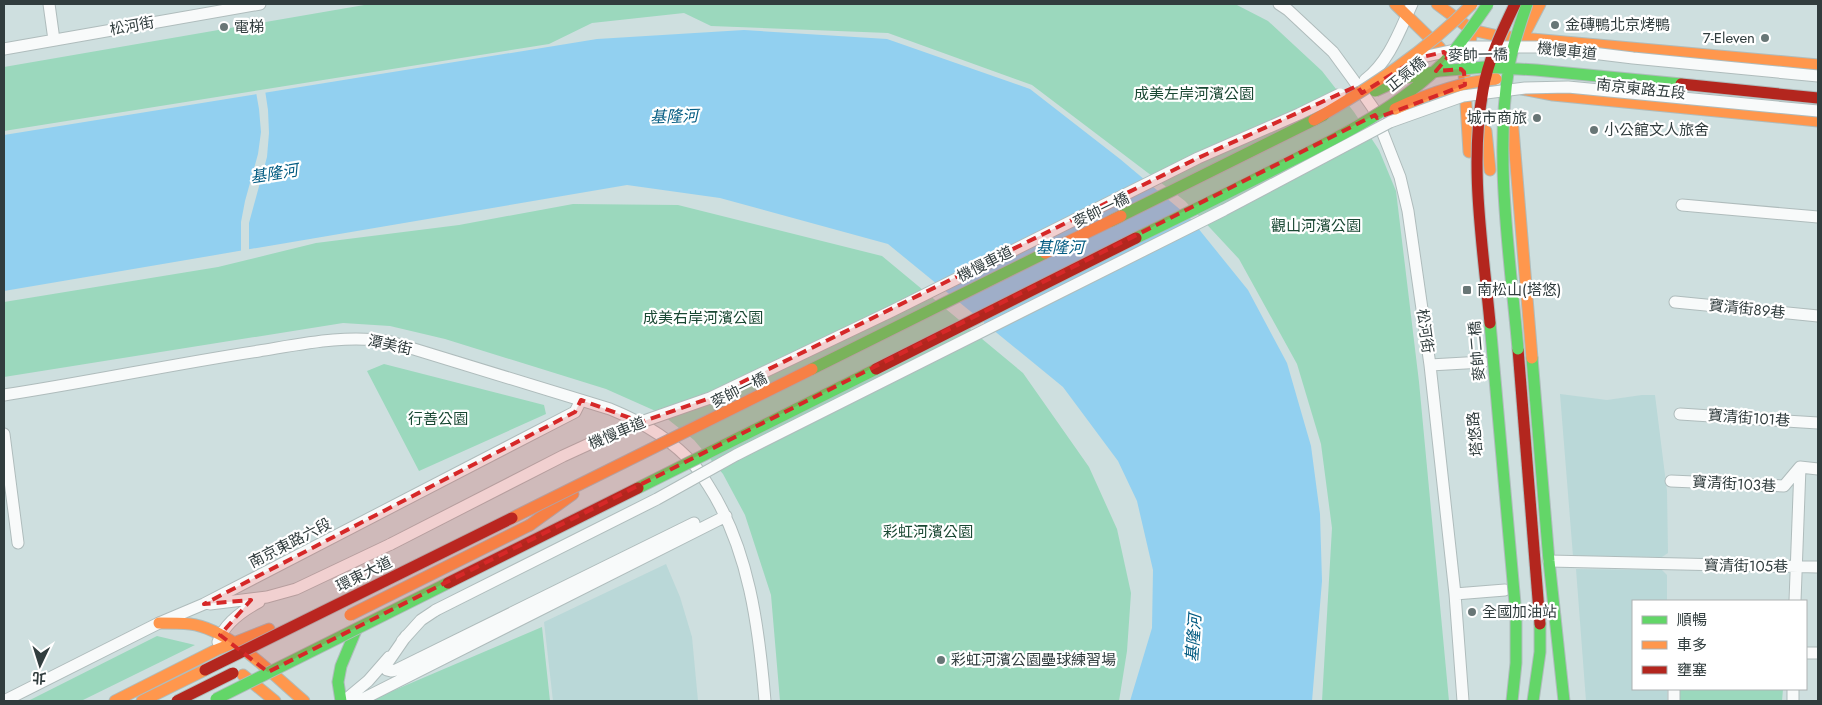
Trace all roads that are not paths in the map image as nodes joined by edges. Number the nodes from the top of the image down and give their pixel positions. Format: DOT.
graph roads {
  1 [pos="49,4"];
  2 [pos="260,4"];
  3 [pos="1279,4"];
  4 [pos="1395,4"];
  5 [pos="1412,4"];
  6 [pos="1437,4"];
  7 [pos="1472,4"];
  8 [pos="1480,4"];
  9 [pos="1488,4"];
  10 [pos="1493,4"];
  11 [pos="1515,4"];
  12 [pos="1527,4"];
  13 [pos="1540,4"];
  14 [pos="1407,16"];
  15 [pos="1472,30"];
  16 [pos="1521,39"];
  17 [pos="54,40"];
  18 [pos="4,49"];
  19 [pos="1818,65"];
  20 [pos="1464,72"];
  21 [pos="1818,76"];
  22 [pos="1357,85"];
  23 [pos="1508,86"];
  24 [pos="1818,98"];
  25 [pos="1818,102"];
  26 [pos="1818,111"];
  27 [pos="1314,120"];
  28 [pos="1818,121"];
  29 [pos="1490,175"];
  30 [pos="1682,205"];
  31 [pos="1818,218"];
  32 [pos="1675,302"];
  33 [pos="1818,316"];
  34 [pos="1484,362"];
  35 [pos="1430,365"];
  36 [pos="4,395"];
  37 [pos="581,400"];
  38 [pos="1680,414"];
  39 [pos="1818,423"];
  40 [pos="4,434"];
  41 [pos="1800,467"];
  42 [pos="1818,469"];
  43 [pos="1515,472"];
  44 [pos="600,474"];
  45 [pos="1671,481"];
  46 [pos="608,504"];
  47 [pos="724,513"];
  48 [pos="530,525"];
  49 [pos="18,543"];
  50 [pos="1550,561"];
  51 [pos="1796,566"];
  52 [pos="1818,567"];
  53 [pos="1505,590"];
  54 [pos="1455,594"];
  55 [pos="267,597"];
  56 [pos="1795,600"];
  57 [pos="204,604"];
  58 [pos="336,622"];
  59 [pos="159,623"];
  60 [pos="356,630"];
  61 [pos="220,635"];
  62 [pos="406,636"];
  63 [pos="233,642"];
  64 [pos="216,650"];
  65 [pos="266,657"];
  66 [pos="269,673"];
  67 [pos="252,682"];
  68 [pos="4,700"];
  69 [pos="115,701"];
  70 [pos="142,701"];
  71 [pos="177,701"];
  72 [pos="210,701"];
  73 [pos="215,701"];
  74 [pos="275,701"];
  75 [pos="304,701"];
  76 [pos="342,701"];
  77 [pos="354,701"];
  78 [pos="765,701"];
  79 [pos="1463,701"];
  80 [pos="1514,701"];
  81 [pos="1521,701"];
  82 [pos="1533,701"];
  83 [pos="1564,701"];
  1 -- 17 [label="street"];
  2 -- 17 [label="street, 松河街"];
  3 -- 22 [label="street, 松河街"];
  4 -- 14 [label="main road"];
  5 -- 14 [label="street"];
  6 -- 15 [label="main road"];
  7 -- 27 [label="main road, 正氣橋, bridge"];
  8 -- 15 [label="main road, 塔悠路"];
  9 -- 46 [label="main road, 正氣橋, bridge"];
  10 -- 15 [label="main road"];
  11 -- 80 [label="main road, 麥帥二橋, bridge"];
  12 -- 82 [label="main road, bridge"];
  13 -- 16 [label="main road"];
  14 -- 20 [label="main road"];
  14 -- 22 [label="street"];
  15 -- 16 [label="main road"];
  15 -- 20 [label="main road, 塔悠路"];
  16 -- 19 [label="main road"];
  16 -- 23 [label="main road"];
  17 -- 18 [label="street, 松河街"];
  20 -- 23 [label="main road, 南京東路五段"];
  20 -- 29 [label="main road"];
  20 -- 34 [label="main road, 塔悠路"];
  21 -- 55 [label="street, 機慢車道, bridge"];
  22 -- 35 [label="street, 松河街"];
  23 -- 28 [label="main road, 南京東路五段"];
  23 -- 50 [label="main road"];
  24 -- 63 [label="main road, 麥帥一橋, bridge"];
  25 -- 60 [label="main road, 麥帥一橋, bridge"];
  26 -- 62 [label="street, bridge"];
  27 -- 44 [label="main road, 麥帥一橋, bridge"];
  30 -- 31 [label="street"];
  32 -- 33 [label="street, 寶清街89巷"];
  34 -- 35 [label="street"];
  34 -- 53 [label="main road, 塔悠路"];
  35 -- 54 [label="street, 松河街"];
  36 -- 37 [label="street, 潭美街"];
  37 -- 47 [label="street, 潭美街"];
  37 -- 57 [label="street, 南京東路六段"];
  38 -- 39 [label="street, 寶清街101巷"];
  40 -- 49 [label="street"];
  41 -- 42 [label="street"];
  41 -- 45 [label="street, 寶清街103巷"];
  41 -- 51 [label="street"];
  43 -- 80 [label="main road"];
  44 -- 48 [label="main road, bridge"];
  44 -- 70 [label="main road, 環東大道, bridge"];
  46 -- 48 [label="main road, bridge"];
  46 -- 72 [label="main road, bridge"];
  47 -- 62 [label="street"];
  47 -- 77 [label="street"];
  47 -- 78 [label="street, 潭美街"];
  48 -- 58 [label="main road, bridge"];
  50 -- 51 [label="street, 寶清街105巷"];
  50 -- 83 [label="main road"];
  51 -- 52 [label="street, 寶清街105巷"];
  51 -- 56 [label="street"];
  53 -- 54 [label="street"];
  53 -- 81 [label="main road, 塔悠路"];
  54 -- 79 [label="street, 松河街"];
  55 -- 57 [label="street, 機慢車道"];
  55 -- 61 [label="street, 機慢車道"];
  57 -- 59 [label="street, 南京東路六段"];
  59 -- 61 [label="main road"];
  59 -- 68 [label="street, 南京東路六段"];
  60 -- 66 [label="main road"];
  60 -- 76 [label="main road"];
  61 -- 63 [label="main road"];
  61 -- 64 [label="street, 機慢車道"];
  62 -- 76 [label="street"];
  63 -- 64 [label="main road"];
  63 -- 66 [label="main road"];
  64 -- 67 [label="main road"];
  64 -- 69 [label="main road"];
  65 -- 71 [label="main road, bridge"];
  66 -- 67 [label="main road"];
  66 -- 75 [label="main road"];
  67 -- 73 [label="main road"];
  67 -- 74 [label="main road"];
}
